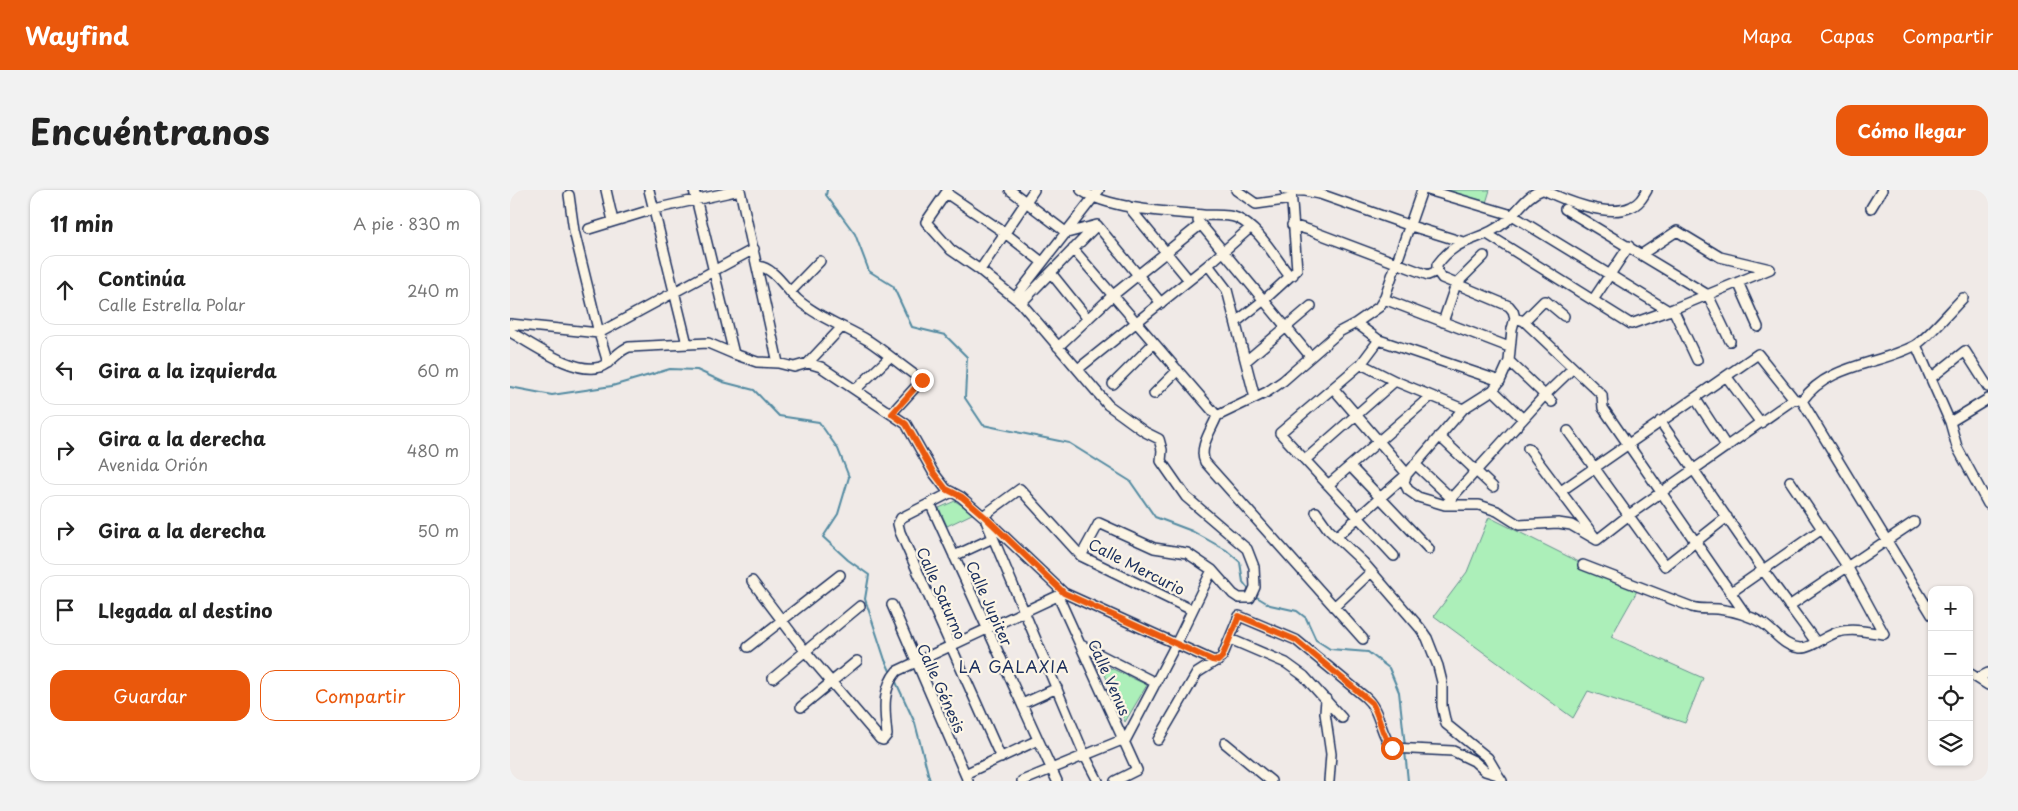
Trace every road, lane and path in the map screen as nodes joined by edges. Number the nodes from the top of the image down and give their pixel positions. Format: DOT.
graph roads {
  1 [pos="606,190"];
  2 [pos="649,190"];
  3 [pos="694,190"];
  4 [pos="740,190"];
  5 [pos="1010,190"];
  6 [pos="1034,190"];
  7 [pos="1081,190"];
  8 [pos="1099,190"];
  9 [pos="1236,190"];
  10 [pos="1422,190"];
  11 [pos="1428,190"];
  12 [pos="1647,190"];
  13 [pos="1882,190"];
  14 [pos="1537,191"];
  15 [pos="947,192"];
  16 [pos="1289,192"];
  17 [pos="569,195"];
  18 [pos="1092,198"];
  19 [pos="696,200"];
  20 [pos="1026,201"];
  21 [pos="1128,206"];
  22 [pos="1871,208"];
  23 [pos="1565,209"];
  24 [pos="654,210"];
  25 [pos="1195,214"];
  26 [pos="1512,215"];
  27 [pos="613,222"];
  28 [pos="1098,225"];
  29 [pos="1200,225"];
  30 [pos="1292,225"];
  31 [pos="1411,226"];
  32 [pos="589,228"];
  33 [pos="1250,228"];
  34 [pos="1005,233"];
  35 [pos="1067,233"];
  36 [pos="1487,234"];
  37 [pos="1463,242"];
  38 [pos="1629,246"];
  39 [pos="754,249"];
  40 [pos="1074,249"];
  41 [pos="1222,252"];
  42 [pos="1166,253"];
  43 [pos="1642,254"];
  44 [pos="1484,256"];
  45 [pos="820,261"];
  46 [pos="1042,262"];
  47 [pos="1397,263"];
  48 [pos="1208,265"];
  49 [pos="758,266"];
  50 [pos="980,270"];
  51 [pos="714,271"];
  52 [pos="1051,272"];
  53 [pos="1437,272"];
  54 [pos="1610,274"];
  55 [pos="1138,275"];
  56 [pos="1292,275"];
  57 [pos="1190,280"];
  58 [pos="1738,282"];
  59 [pos="1456,284"];
  60 [pos="674,292"];
  61 [pos="790,292"];
  62 [pos="1708,295"];
  63 [pos="1112,296"];
  64 [pos="1963,298"];
  65 [pos="1384,299"];
  66 [pos="1018,300"];
  67 [pos="1264,300"];
  68 [pos="1593,300"];
  69 [pos="1161,303"];
  70 [pos="1311,306"];
  71 [pos="1671,310"];
  72 [pos="1564,316"];
  73 [pos="1088,318"];
  74 [pos="1515,318"];
  75 [pos="1524,321"];
  76 [pos="1236,322"];
  77 [pos="1443,322"];
  78 [pos="1137,323"];
  79 [pos="1356,323"];
  80 [pos="510,324"];
  81 [pos="842,327"];
  82 [pos="1287,327"];
  83 [pos="1758,327"];
  84 [pos="510,332"];
  85 [pos="599,333"];
  86 [pos="1379,340"];
  87 [pos="1730,340"];
  88 [pos="1154,343"];
  89 [pos="687,344"];
  90 [pos="1916,345"];
  91 [pos="1058,347"];
  92 [pos="1510,347"];
  93 [pos="734,354"];
  94 [pos="1310,356"];
  95 [pos="890,357"];
  96 [pos="1697,360"];
  97 [pos="1246,361"];
  98 [pos="1509,361"];
  99 [pos="608,363"];
  100 [pos="778,363"];
  101 [pos="808,363"];
  102 [pos="1361,364"];
  103 [pos="1573,368"];
  104 [pos="1078,369"];
  105 [pos="1178,370"];
  106 [pos="1726,376"];
  107 [pos="1932,378"];
  108 [pos="1395,381"];
  109 [pos="1500,381"];
  110 [pos="1113,384"];
  111 [pos="1988,387"];
  112 [pos="1333,388"];
  113 [pos="856,389"];
  114 [pos="1493,390"];
  115 [pos="1154,394"];
  116 [pos="1545,395"];
  117 [pos="1431,396"];
  118 [pos="1255,398"];
  119 [pos="1695,398"];
  120 [pos="1988,399"];
  121 [pos="1798,400"];
  122 [pos="1552,402"];
  123 [pos="1463,408"];
  124 [pos="892,414"];
  125 [pos="1355,415"];
  126 [pos="1217,416"];
  127 [pos="1523,419"];
  128 [pos="1660,422"];
  129 [pos="1950,422"];
  130 [pos="1761,423"];
  131 [pos="1568,431"];
  132 [pos="1439,436"];
  133 [pos="1378,441"];
  134 [pos="1628,444"];
  135 [pos="1727,447"];
  136 [pos="1528,448"];
  137 [pos="1306,460"];
  138 [pos="1415,464"];
  139 [pos="1350,466"];
  140 [pos="1595,467"];
  141 [pos="1476,470"];
  142 [pos="1694,470"];
  143 [pos="1407,474"];
  144 [pos="1790,481"];
  145 [pos="1328,485"];
  146 [pos="1493,487"];
  147 [pos="1561,491"];
  148 [pos="952,492"];
  149 [pos="1662,492"];
  150 [pos="1380,498"];
  151 [pos="1448,502"];
  152 [pos="930,503"];
  153 [pos="1988,504"];
  154 [pos="1316,512"];
  155 [pos="1629,515"];
  156 [pos="984,516"];
  157 [pos="1357,517"];
  158 [pos="1727,517"];
  159 [pos="1914,522"];
  160 [pos="1822,528"];
  161 [pos="1336,537"];
  162 [pos="993,538"];
  163 [pos="1597,540"];
  164 [pos="1887,540"];
  165 [pos="1696,542"];
  166 [pos="1429,549"];
  167 [pos="954,556"];
  168 [pos="1081,556"];
  169 [pos="1394,556"];
  170 [pos="1583,565"];
  171 [pos="1847,566"];
  172 [pos="1212,570"];
  173 [pos="1763,570"];
  174 [pos="1371,572"];
  175 [pos="840,575"];
  176 [pos="752,581"];
  177 [pos="1730,593"];
  178 [pos="1061,594"];
  179 [pos="892,605"];
  180 [pos="860,606"];
  181 [pos="1789,606"];
  182 [pos="1334,607"];
  183 [pos="1928,608"];
  184 [pos="1192,610"];
  185 [pos="1025,611"];
  186 [pos="1746,615"];
  187 [pos="782,620"];
  188 [pos="987,629"];
  189 [pos="1230,639"];
  190 [pos="1363,639"];
  191 [pos="1816,642"];
  192 [pos="1176,644"];
  193 [pos="951,645"];
  194 [pos="1080,645"];
  195 [pos="748,647"];
  196 [pos="805,651"];
  197 [pos="1218,661"];
  198 [pos="857,662"];
  199 [pos="915,662"];
  200 [pos="1988,673"];
  201 [pos="1973,675"];
  202 [pos="773,678"];
  203 [pos="1978,678"];
  204 [pos="831,682"];
  205 [pos="1156,683"];
  206 [pos="1988,685"];
  207 [pos="1057,688"];
  208 [pos="1326,699"];
  209 [pos="1022,704"];
  210 [pos="801,707"];
  211 [pos="1342,718"];
  212 [pos="1038,740"];
  213 [pos="1158,740"];
  214 [pos="1123,741"];
  215 [pos="1225,743"];
  216 [pos="1085,756"];
  217 [pos="1000,758"];
  218 [pos="1050,769"];
  219 [pos="967,777"];
  220 [pos="1500,778"];
  221 [pos="1022,781"];
  222 [pos="1057,781"];
  223 [pos="1098,781"];
  224 [pos="1114,781"];
  225 [pos="1271,781"];
  226 [pos="1329,781"];
  1 -- 27 [label="street"];
  2 -- 24 [label="street"];
  3 -- 19 [label="street"];
  4 -- 19 [label="street"];
  4 -- 39 [label="street"];
  5 -- 20 [label="street"];
  6 -- 20 [label="street"];
  7 -- 18 [label="street"];
  8 -- 18 [label="street"];
  9 -- 16 [label="street"];
  10 -- 31 [label="street"];
  11 -- 26 [label="street"];
  12 -- 14 [label="street"];
  13 -- 22 [label="street"];
  14 -- 26 [label="street"];
  15 -- 34 [label="street"];
  15 -- 50 [label="street"];
  16 -- 30 [label="street"];
  16 -- 31 [label="street"];
  17 -- 85 [label="street"];
  18 -- 21 [label="street"];
  18 -- 35 [label="street"];
  19 -- 24 [label="street"];
  19 -- 51 [label="street"];
  20 -- 34 [label="street"];
  20 -- 35 [label="street"];
  21 -- 25 [label="street"];
  21 -- 42 [label="street"];
  23 -- 38 [label="street"];
  24 -- 27 [label="street"];
  24 -- 60 [label="street"];
  25 -- 29 [label="street"];
  25 -- 33 [label="street"];
  26 -- 36 [label="street"];
  26 -- 54 [label="street"];
  27 -- 32 [label="street"];
  28 -- 35 [label="street"];
  28 -- 40 [label="street"];
  28 -- 55 [label="street"];
  29 -- 41 [label="street"];
  29 -- 42 [label="street"];
  30 -- 47 [label="street"];
  30 -- 56 [label="street"];
  31 -- 37 [label="street"];
  31 -- 47 [label="street"];
  33 -- 41 [label="street"];
  33 -- 56 [label="street"];
  34 -- 46 [label="street"];
  34 -- 50 [label="street"];
  35 -- 46 [label="street"];
  36 -- 37 [label="street"];
  36 -- 68 [label="street"];
  37 -- 53 [label="street"];
  38 -- 43 [label="street"];
  38 -- 54 [label="street"];
  39 -- 49 [label="street"];
  39 -- 51 [label="street"];
  40 -- 52 [label="street"];
  40 -- 63 [label="street"];
  41 -- 48 [label="street"];
  41 -- 67 [label="street"];
  42 -- 55 [label="street"];
  42 -- 57 [label="street"];
  43 -- 58 [label="street"];
  43 -- 62 [label="street"];
  44 -- 59 [label="street"];
  45 -- 61 [label="street"];
  46 -- 66 [label="street"];
  47 -- 53 [label="street"];
  47 -- 65 [label="street"];
  48 -- 57 [label="street"];
  48 -- 76 [label="street"];
  49 -- 61 [label="street"];
  49 -- 100 [label="street"];
  50 -- 66 [label="street"];
  51 -- 60 [label="street"];
  51 -- 93 [label="street"];
  52 -- 66 [label="street"];
  52 -- 73 [label="street"];
  53 -- 59 [label="street"];
  54 -- 68 [label="street"];
  54 -- 71 [label="street"];
  55 -- 63 [label="street"];
  55 -- 69 [label="street"];
  56 -- 67 [label="street"];
  57 -- 69 [label="street"];
  58 -- 62 [label="street"];
  58 -- 83 [label="street"];
  59 -- 74 [label="street"];
  59 -- 77 [label="street"];
  60 -- 85 [label="street"];
  60 -- 89 [label="street"];
  61 -- 81 [label="street"];
  62 -- 71 [label="street"];
  62 -- 87 [label="street"];
  63 -- 73 [label="street"];
  63 -- 78 [label="street"];
  64 -- 90 [label="street"];
  65 -- 77 [label="street"];
  65 -- 79 [label="street"];
  66 -- 91 [label="street"];
  67 -- 76 [label="street"];
  67 -- 82 [label="street"];
  68 -- 71 [label="street"];
  69 -- 78 [label="street"];
  70 -- 82 [label="street"];
  71 -- 96 [label="street"];
  72 -- 75 [label="street"];
  73 -- 91 [label="street"];
  74 -- 75 [label="street"];
  74 -- 92 [label="street"];
  75 -- 103 [label="street"];
  76 -- 97 [label="street"];
  77 -- 92 [label="street"];
  78 -- 88 [label="street"];
  78 -- 104 [label="street"];
  79 -- 86 [label="street"];
  79 -- 94 [label="street"];
  80 -- 85 [label="street"];
  81 -- 95 [label="street"];
  81 -- 101 [label="street"];
  82 -- 94 [label="street"];
  82 -- 97 [label="street"];
  84 -- 99 [label="street"];
  85 -- 99 [label="street"];
  86 -- 102 [label="street"];
  86 -- 109 [label="street"];
  88 -- 105 [label="street"];
  88 -- 110 [label="street"];
  89 -- 93 [label="street"];
  89 -- 99 [label="street"];
  90 -- 107 [label="street"];
  90 -- 121 [label="street"];
  91 -- 104 [label="street"];
  92 -- 98 [label="street"];
  93 -- 100 [label="street"];
  94 -- 118 [label="street"];
  95 -- 113 [label="street"];
  95 -- 124 [label="street"];
  97 -- 118 [label="street"];
  98 -- 109 [label="street"];
  98 -- 116 [label="street"];
  100 -- 101 [label="street"];
  101 -- 113 [label="street"];
  102 -- 108 [label="street"];
  102 -- 112 [label="street"];
  103 -- 116 [label="street"];
  103 -- 134 [label="street"];
  104 -- 172 [label="street"];
  105 -- 115 [label="street"];
  105 -- 126 [label="street"];
  106 -- 119 [label="street"];
  106 -- 121 [label="street"];
  106 -- 130 [label="street"];
  107 -- 111 [label="street"];
  107 -- 129 [label="street"];
  108 -- 117 [label="street"];
  108 -- 125 [label="street"];
  109 -- 114 [label="street"];
  112 -- 125 [label="street"];
  112 -- 137 [label="street"];
  113 -- 124 [label="street"];
  114 -- 123 [label="street"];
  114 -- 127 [label="street"];
  116 -- 122 [label="street"];
  116 -- 127 [label="street"];
  117 -- 123 [label="street"];
  117 -- 133 [label="street"];
  118 -- 126 [label="street"];
  119 -- 128 [label="street"];
  119 -- 135 [label="street"];
  120 -- 129 [label="street"];
  121 -- 130 [label="street"];
  121 -- 164 [label="street"];
  123 -- 132 [label="street"];
  124 -- 148 [label="street"];
  125 -- 133 [label="street"];
  125 -- 137 [label="street"];
  126 -- 182 [label="street"];
  127 -- 141 [label="street"];
  128 -- 134 [label="street"];
  128 -- 142 [label="street"];
  129 -- 153 [label="street"];
  130 -- 135 [label="street"];
  131 -- 140 [label="street"];
  132 -- 138 [label="street"];
  132 -- 141 [label="street"];
  133 -- 139 [label="street"];
  133 -- 143 [label="street"];
  134 -- 140 [label="street"];
  134 -- 149 [label="street"];
  135 -- 142 [label="street"];
  136 -- 147 [label="street"];
  137 -- 145 [label="street"];
  138 -- 143 [label="street"];
  138 -- 151 [label="street"];
  139 -- 145 [label="street"];
  139 -- 150 [label="street"];
  140 -- 147 [label="street"];
  140 -- 155 [label="street"];
  141 -- 146 [label="street"];
  141 -- 151 [label="street"];
  142 -- 149 [label="street"];
  142 -- 158 [label="street"];
  143 -- 150 [label="street"];
  143 -- 151 [label="street"];
  144 -- 160 [label="street"];
  145 -- 157 [label="street"];
  147 -- 163 [label="street"];
  148 -- 152 [label="street"];
  148 -- 156 [label="street"];
  149 -- 155 [label="street"];
  149 -- 165 [label="street"];
  150 -- 157 [label="street"];
  150 -- 166 [label="street"];
  151 -- 163 [label="street"];
  152 -- 167 [label="street, Calle Jupiter"];
  152 -- 193 [label="street, Calle Saturno"];
  154 -- 161 [label="street"];
  155 -- 163 [label="street"];
  155 -- 165 [label="street"];
  156 -- 162 [label="street"];
  156 -- 168 [label="street, Calle Mercurio"];
  156 -- 178 [label="street"];
  157 -- 161 [label="street"];
  157 -- 169 [label="street"];
  158 -- 165 [label="street"];
  158 -- 173 [label="street"];
  159 -- 164 [label="street"];
  160 -- 171 [label="street"];
  160 -- 173 [label="street"];
  161 -- 174 [label="street"];
  162 -- 167 [label="street"];
  162 -- 185 [label="street"];
  164 -- 171 [label="street"];
  164 -- 183 [label="street"];
  165 -- 177 [label="street"];
  167 -- 188 [label="street, Calle Jupiter"];
  168 -- 172 [label="street"];
  168 -- 184 [label="street, Calle Mercurio"];
  170 -- 186 [label="street"];
  171 -- 181 [label="street"];
  171 -- 191 [label="street"];
  172 -- 184 [label="street"];
  173 -- 177 [label="street"];
  173 -- 181 [label="street"];
  174 -- 182 [label="street"];
  174 -- 220 [label="street"];
  175 -- 187 [label="street"];
  176 -- 187 [label="street"];
  177 -- 186 [label="street"];
  178 -- 185 [label="street"];
  178 -- 192 [label="street"];
  178 -- 194 [label="street, Calle Venus"];
  179 -- 199 [label="street, Calle Génesis"];
  180 -- 196 [label="street"];
  181 -- 191 [label="street"];
  182 -- 190 [label="street"];
  184 -- 192 [label="street"];
  185 -- 188 [label="street"];
  185 -- 207 [label="street"];
  186 -- 191 [label="street"];
  187 -- 195 [label="street"];
  187 -- 196 [label="street"];
  188 -- 193 [label="street"];
  188 -- 209 [label="street, Calle Jupiter"];
  189 -- 197 [label="street"];
  189 -- 208 [label="street"];
  189 -- 220 [label="street"];
  192 -- 197 [label="street"];
  192 -- 205 [label="street"];
  193 -- 199 [label="street"];
  193 -- 217 [label="street, Calle Saturno"];
  194 -- 205 [label="street"];
  194 -- 214 [label="street, Calle Venus"];
  196 -- 202 [label="street"];
  196 -- 204 [label="street"];
  197 -- 213 [label="street"];
  198 -- 204 [label="street"];
  199 -- 204 [label="street"];
  199 -- 219 [label="street, Calle Génesis"];
  200 -- 203 [label="street"];
  201 -- 203 [label="street"];
  203 -- 206 [label="street"];
  204 -- 210 [label="street"];
  205 -- 214 [label="street"];
  207 -- 209 [label="street"];
  207 -- 216 [label="street"];
  208 -- 211 [label="street"];
  208 -- 226 [label="street"];
  209 -- 212 [label="street, Calle Jupiter"];
  212 -- 217 [label="street"];
  212 -- 218 [label="street, Calle Jupiter"];
  214 -- 216 [label="street"];
  214 -- 224 [label="street, Calle Venus"];
  215 -- 225 [label="street"];
  216 -- 218 [label="street"];
  216 -- 223 [label="street"];
  217 -- 219 [label="street"];
  218 -- 221 [label="street"];
  218 -- 222 [label="street, Calle Jupiter"];
}
